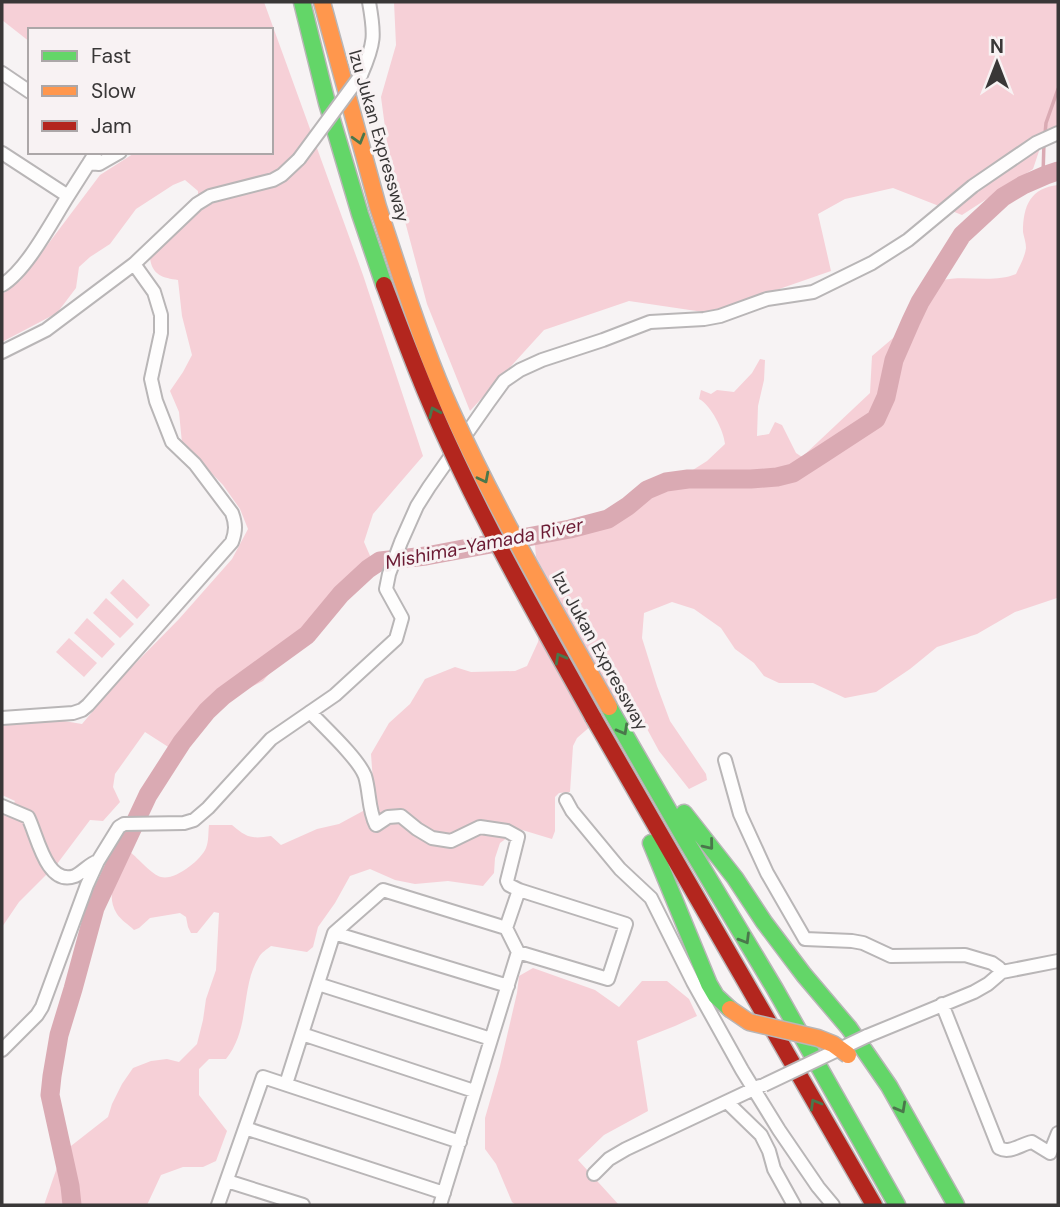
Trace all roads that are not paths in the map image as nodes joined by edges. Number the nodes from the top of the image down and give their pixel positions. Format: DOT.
graph roads {
  1 [pos="287,2"];
  2 [pos="302,2"];
  3 [pos="324,2"];
  4 [pos="369,2"];
  5 [pos="2,73"];
  6 [pos="28,91"];
  7 [pos="1056,135"];
  8 [pos="117,154"];
  9 [pos="92,158"];
  10 [pos="4,159"];
  11 [pos="68,196"];
  12 [pos="360,214"];
  13 [pos="134,264"];
  14 [pos="2,285"];
  15 [pos="2,352"];
  16 [pos="310,712"];
  17 [pos="2,719"];
  18 [pos="636,754"];
  19 [pos="725,760"];
  20 [pos="618,762"];
  21 [pos="566,800"];
  22 [pos="2,806"];
  23 [pos="98,861"];
  24 [pos="519,890"];
  25 [pos="506,928"];
  26 [pos="334,933"];
  27 [pos="518,952"];
  28 [pos="1058,961"];
  29 [pos="1002,972"];
  30 [pos="318,984"];
  31 [pos="508,986"];
  32 [pos="942,1004"];
  33 [pos="302,1034"];
  34 [pos="491,1039"];
  35 [pos="2,1050"];
  36 [pos="286,1084"];
  37 [pos="759,1087"];
  38 [pos="474,1091"];
  39 [pos="727,1102"];
  40 [pos="246,1128"];
  41 [pos="1058,1133"];
  42 [pos="460,1142"];
  43 [pos="594,1174"];
  44 [pos="227,1181"];
  45 [pos="442,1199"];
  46 [pos="218,1205"];
  47 [pos="303,1205"];
  48 [pos="793,1205"];
  49 [pos="833,1205"];
  50 [pos="874,1205"];
  51 [pos="897,1205"];
  52 [pos="941,1205"];
  53 [pos="956,1205"];
  1 -- 12 [label="highway"];
  2 -- 12 [label="highway"];
  3 -- 18 [label="highway, Izu Jukan Expressway, one-way, bridge"];
  4 -- 13 [label="street, bridge"];
  5 -- 6 [label="street"];
  7 -- 16 [label="street"];
  8 -- 9 [label="street"];
  9 -- 11 [label="street"];
  10 -- 11 [label="street"];
  11 -- 14 [label="street"];
  20 -- 12 [label="highway, one-way, bridge"];
  13 -- 15 [label="street"];
  13 -- 17 [label="street"];
  16 -- 23 [label="street"];
  16 -- 24 [label="street"];
  18 -- 51 [label="highway, Izu Jukan Expressway, one-way"];
  18 -- 53 [label="highway, one-way"];
  19 -- 29 [label="street"];
  50 -- 20 [label="highway, one-way"];
  20 -- 52 [label="highway, bridge"];
  21 -- 37 [label="street"];
  22 -- 23 [label="street"];
  23 -- 35 [label="street"];
  24 -- 25 [label="street"];
  24 -- 27 [label="street"];
  25 -- 26 [label="street"];
  25 -- 27 [label="street"];
  26 -- 30 [label="street"];
  26 -- 31 [label="street"];
  27 -- 31 [label="street"];
  28 -- 29 [label="street"];
  29 -- 32 [label="street"];
  30 -- 33 [label="street"];
  30 -- 34 [label="street"];
  31 -- 34 [label="street"];
  32 -- 37 [label="street, bridge"];
  32 -- 41 [label="street"];
  33 -- 36 [label="street"];
  33 -- 38 [label="street"];
  34 -- 38 [label="street"];
  36 -- 40 [label="street"];
  36 -- 42 [label="street"];
  37 -- 39 [label="street"];
  37 -- 49 [label="street"];
  38 -- 42 [label="street"];
  39 -- 43 [label="street"];
  39 -- 48 [label="street"];
  40 -- 44 [label="street"];
  40 -- 45 [label="street"];
  42 -- 45 [label="street"];
  44 -- 46 [label="street"];
  44 -- 47 [label="street"];
}
